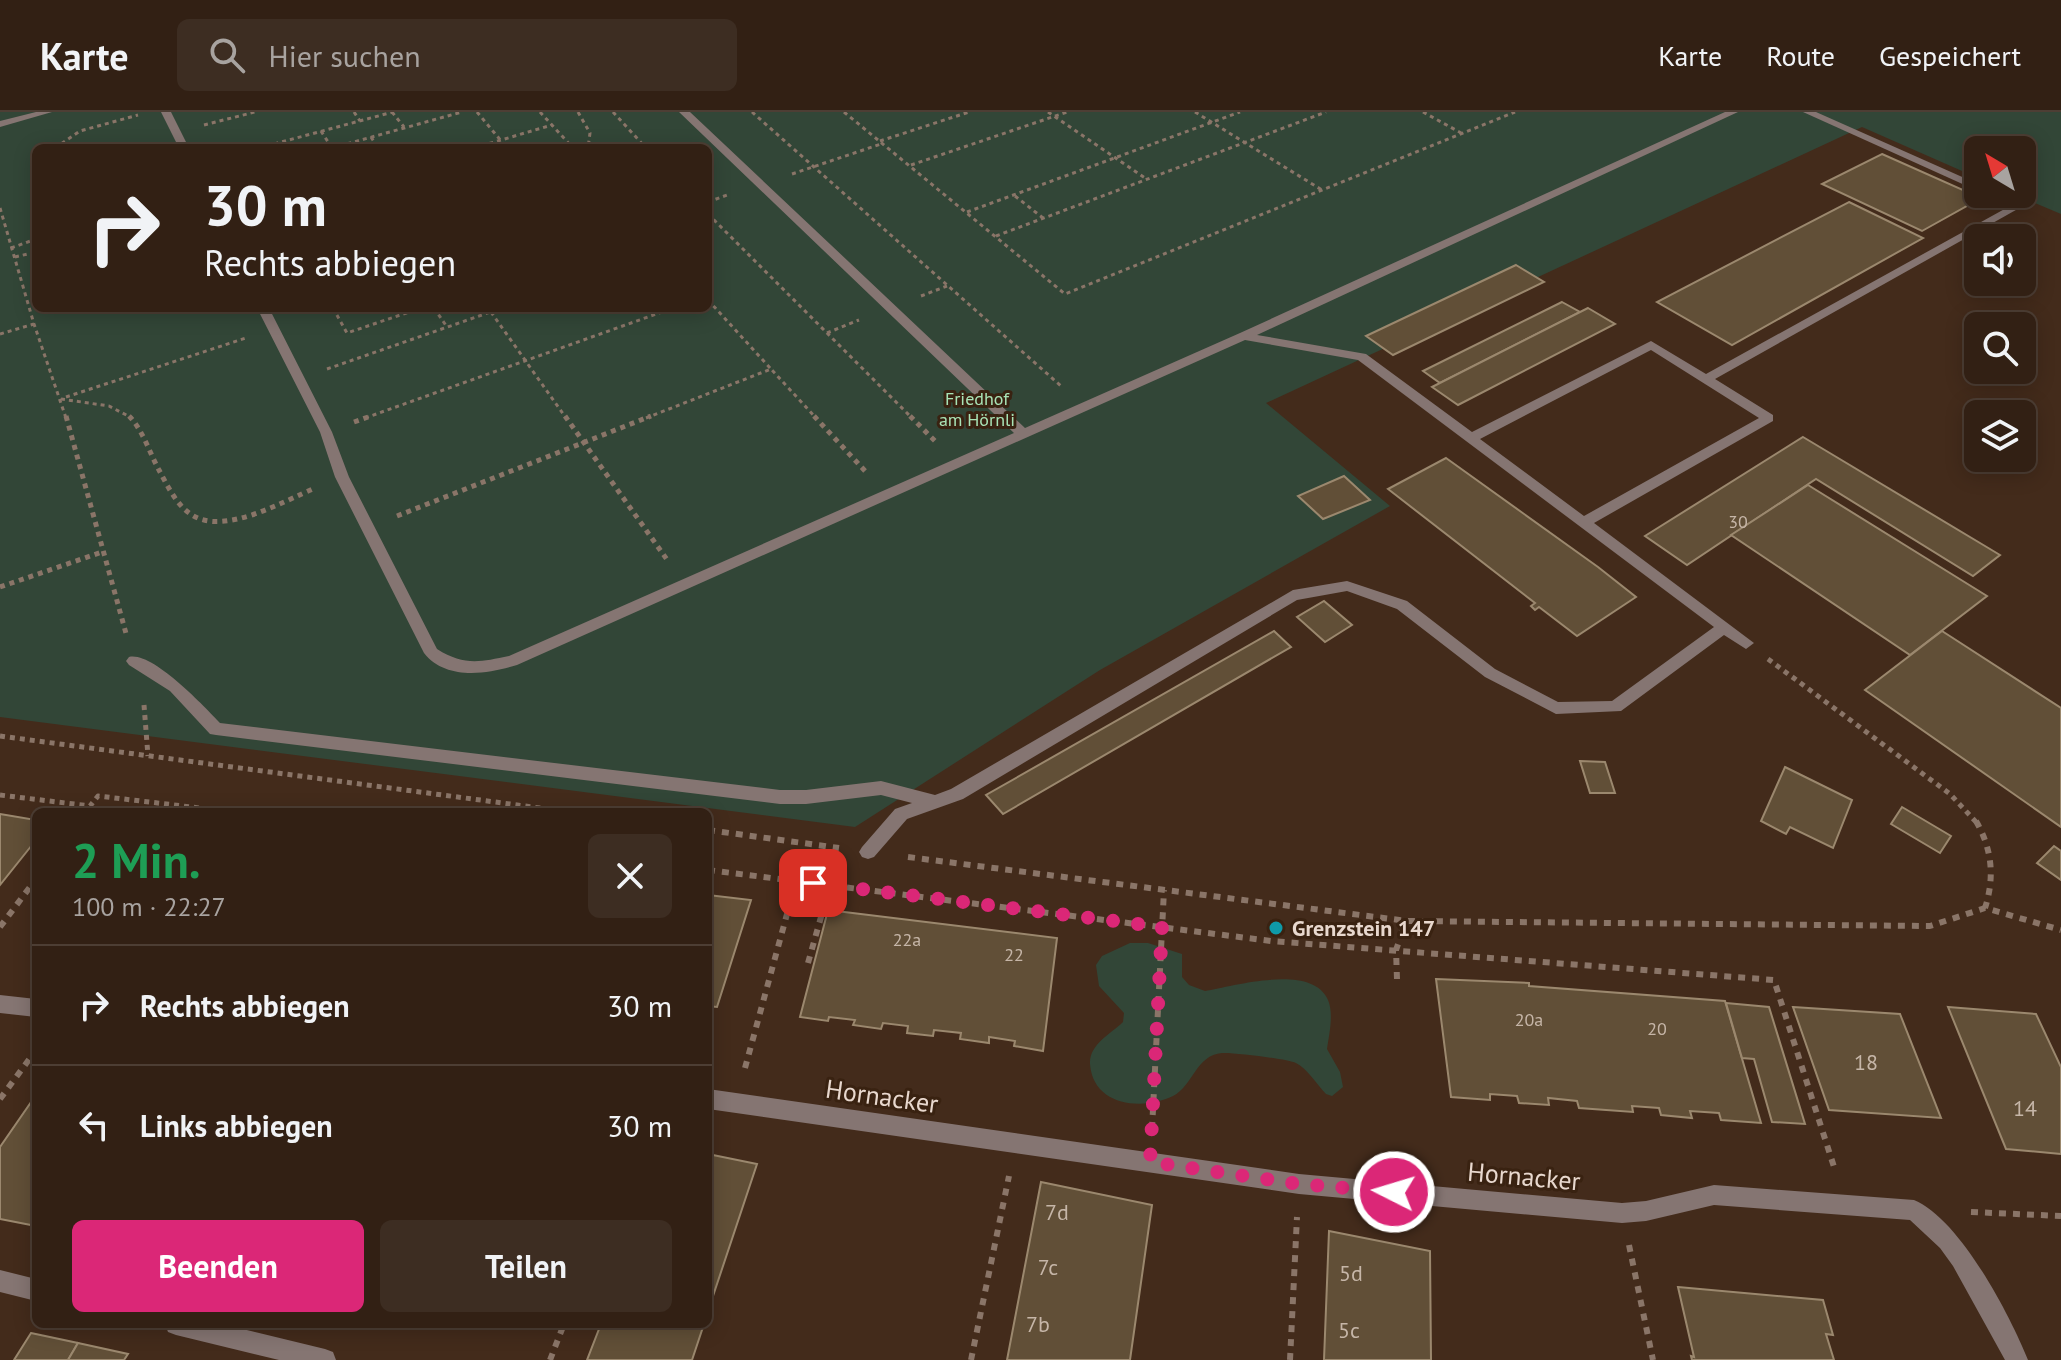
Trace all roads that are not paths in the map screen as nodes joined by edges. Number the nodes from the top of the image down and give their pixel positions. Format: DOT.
graph roads {
  1 [pos="47,112"];
  2 [pos="166,112"];
  3 [pos="684,112"];
  4 [pos="1733,112"];
  5 [pos="1808,112"];
  6 [pos="0,124"];
  7 [pos="182,144"];
  8 [pos="1964,182"];
  9 [pos="2014,208"];
  10 [pos="265,312"];
  11 [pos="1244,336"];
  12 [pos="1706,379"];
  13 [pos="1021,432"];
  14 [pos="1471,438"];
  15 [pos="1584,522"];
  16 [pos="1724,627"];
  17 [pos="1746,643"];
  18 [pos="134,661"];
  19 [pos="935,802"];
  20 [pos="868,852"];
  21 [pos="0,1004"];
  22 [pos="32,1008"];
  23 [pos="712,1100"];
  24 [pos="0,1281"];
  25 [pos="32,1289"];
  26 [pos="193,1328"];
  27 [pos="325,1360"];
  28 [pos="2017,1360"];
  1 -- 6 [label="street"];
  2 -- 7 [label="street"];
  3 -- 13 [label="street"];
  4 -- 11 [label="street"];
  5 -- 8 [label="street"];
  9 -- 12 [label="street"];
  10 -- 13 [label="street"];
  11 -- 13 [label="street"];
  11 -- 14 [label="street"];
  12 -- 14 [label="street"];
  12 -- 15 [label="street"];
  14 -- 15 [label="street"];
  15 -- 16 [label="street"];
  16 -- 17 [label="street"];
  16 -- 19 [label="street"];
  18 -- 19 [label="street"];
  19 -- 20 [label="street"];
  21 -- 22 [label="street"];
  23 -- 28 [label="street, Hornacker"];
  24 -- 25 [label="street"];
  26 -- 27 [label="street"];
}
